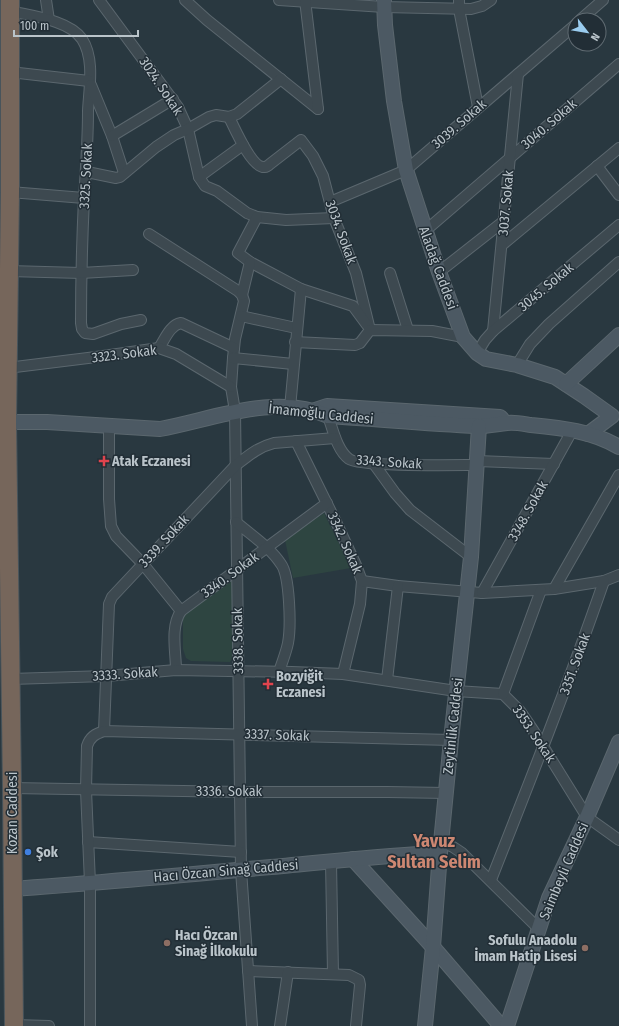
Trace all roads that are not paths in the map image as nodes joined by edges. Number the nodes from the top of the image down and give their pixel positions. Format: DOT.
graph roads {
  1 [pos="46,0"];
  2 [pos="99,0"];
  3 [pos="185,0"];
  4 [pos="279,0"];
  5 [pos="491,0"];
  6 [pos="603,0"];
  7 [pos="305,1"];
  8 [pos="384,3"];
  9 [pos="459,5"];
  10 [pos="10,6"];
  11 [pos="589,12"];
  12 [pos="49,20"];
  13 [pos="567,32"];
  14 [pos="619,64"];
  15 [pos="10,72"];
  16 [pos="518,74"];
  17 [pos="281,80"];
  18 [pos="89,81"];
  19 [pos="173,99"];
  20 [pos="478,107"];
  21 [pos="229,117"];
  22 [pos="188,129"];
  23 [pos="112,136"];
  24 [pos="243,145"];
  25 [pos="619,148"];
  26 [pos="510,158"];
  27 [pos="597,166"];
  28 [pos="406,170"];
  29 [pos="87,172"];
  30 [pos="124,173"];
  31 [pos="199,177"];
  32 [pos="10,192"];
  33 [pos="619,195"];
  34 [pos="84,198"];
  35 [pos="330,202"];
  36 [pos="257,217"];
  37 [pos="334,218"];
  38 [pos="504,221"];
  39 [pos="619,224"];
  40 [pos="424,231"];
  41 [pos="149,234"];
  42 [pos="502,246"];
  43 [pos="250,262"];
  44 [pos="619,262"];
  45 [pos="133,270"];
  46 [pos="9,271"];
  47 [pos="438,272"];
  48 [pos="81,273"];
  49 [pos="390,273"];
  50 [pos="301,289"];
  51 [pos="242,295"];
  52 [pos="241,316"];
  53 [pos="141,320"];
  54 [pos="296,328"];
  55 [pos="370,330"];
  56 [pos="408,330"];
  57 [pos="494,331"];
  58 [pos="619,335"];
  59 [pos="463,337"];
  60 [pos="295,342"];
  61 [pos="159,348"];
  62 [pos="233,353"];
  63 [pos="477,353"];
  64 [pos="293,364"];
  65 [pos="518,365"];
  66 [pos="7,368"];
  67 [pos="566,384"];
  68 [pos="231,387"];
  69 [pos="290,408"];
  70 [pos="315,410"];
  71 [pos="235,411"];
  72 [pos="615,413"];
  73 [pos="328,416"];
  74 [pos="508,423"];
  75 [pos="3,424"];
  76 [pos="109,426"];
  77 [pos="479,426"];
  78 [pos="573,429"];
  79 [pos="588,434"];
  80 [pos="335,438"];
  81 [pos="296,441"];
  82 [pos="619,447"];
  83 [pos="477,463"];
  84 [pos="374,464"];
  85 [pos="554,464"];
  86 [pos="235,466"];
  87 [pos="619,475"];
  88 [pos="327,503"];
  89 [pos="236,522"];
  90 [pos="266,548"];
  91 [pos="471,557"];
  92 [pos="143,564"];
  93 [pos="237,570"];
  94 [pos="619,575"];
  95 [pos="362,581"];
  96 [pos="604,581"];
  97 [pos="398,586"];
  98 [pos="554,589"];
  99 [pos="541,590"];
  100 [pos="468,592"];
  101 [pos="482,592"];
  102 [pos="181,611"];
  103 [pos="176,670"];
  104 [pos="238,671"];
  105 [pos="278,672"];
  106 [pos="342,674"];
  107 [pos="106,676"];
  108 [pos="11,679"];
  109 [pos="387,680"];
  110 [pos="456,691"];
  111 [pos="503,694"];
  112 [pos="104,731"];
  113 [pos="239,734"];
  114 [pos="451,740"];
  115 [pos="619,742"];
  116 [pos="544,746"];
  117 [pos="616,761"];
  118 [pos="12,788"];
  119 [pos="86,790"];
  120 [pos="240,792"];
  121 [pos="446,793"];
  122 [pos="587,817"];
  123 [pos="619,840"];
  124 [pos="88,842"];
  125 [pos="441,848"];
  126 [pos="241,852"];
  127 [pos="354,859"];
  128 [pos="331,862"];
  129 [pos="242,870"];
  130 [pos="490,880"];
  131 [pos="90,883"];
  132 [pos="12,889"];
  133 [pos="539,929"];
  134 [pos="433,947"];
  135 [pos="248,971"];
  136 [pos="288,972"];
  137 [pos="333,974"];
  138 [pos="14,1026"];
  139 [pos="49,1026"];
  140 [pos="90,1026"];
  141 [pos="252,1026"];
  142 [pos="280,1026"];
  143 [pos="356,1026"];
  144 [pos="424,1026"];
  145 [pos="501,1026"];
  146 [pos="507,1026"];
  1 -- 12 [label="street"];
  2 -- 19 [label="street, 3024. Sokak"];
  3 -- 17 [label="street"];
  4 -- 7 [label="street"];
  5 -- 9 [label="street"];
  6 -- 11 [label="street"];
  7 -- 8 [label="street"];
  7 -- 17 [label="street"];
  8 -- 9 [label="street"];
  8 -- 28 [label="main road, Aladağ Caddesi"];
  9 -- 20 [label="street"];
  10 -- 12 [label="street, 3325. Sokak"];
  10 -- 15 [label="highway, Kozan Caddesi"];
  12 -- 18 [label="street, 3325. Sokak"];
  13 -- 16 [label="street, 3039. Sokak"];
  14 -- 26 [label="street, 3040. Sokak"];
  15 -- 18 [label="street"];
  15 -- 32 [label="highway, Kozan Caddesi"];
  16 -- 20 [label="street, 3039. Sokak"];
  16 -- 26 [label="street, 3037. Sokak"];
  17 -- 21 [label="street"];
  18 -- 23 [label="street"];
  18 -- 29 [label="street, 3325. Sokak"];
  19 -- 22 [label="street, 3024. Sokak"];
  19 -- 23 [label="street"];
  20 -- 28 [label="street, 3039. Sokak"];
  21 -- 22 [label="street"];
  21 -- 24 [label="street"];
  22 -- 30 [label="street"];
  22 -- 31 [label="street, 3024. Sokak"];
  23 -- 30 [label="street"];
  24 -- 31 [label="street"];
  24 -- 35 [label="street, 3034. Sokak"];
  25 -- 27 [label="street"];
  26 -- 38 [label="street, 3037. Sokak"];
  26 -- 40 [label="street, 3040. Sokak"];
  27 -- 33 [label="street"];
  27 -- 42 [label="street"];
  28 -- 35 [label="street, 3039. Sokak"];
  28 -- 40 [label="main road, Aladağ Caddesi"];
  29 -- 30 [label="street"];
  29 -- 34 [label="street, 3325. Sokak"];
  31 -- 36 [label="street"];
  32 -- 34 [label="street"];
  32 -- 46 [label="highway, Kozan Caddesi"];
  34 -- 48 [label="street, 3325. Sokak"];
  35 -- 37 [label="street, 3034. Sokak"];
  36 -- 37 [label="street"];
  36 -- 43 [label="street"];
  37 -- 55 [label="street, 3034. Sokak"];
  38 -- 42 [label="street, 3037. Sokak"];
  38 -- 47 [label="street"];
  39 -- 57 [label="street, 3045. Sokak"];
  40 -- 47 [label="main road, Aladağ Caddesi"];
  41 -- 51 [label="street"];
  42 -- 57 [label="street, 3037. Sokak"];
  43 -- 50 [label="street"];
  43 -- 51 [label="street, 3338. Sokak"];
  44 -- 65 [label="street"];
  45 -- 48 [label="street"];
  46 -- 48 [label="street"];
  46 -- 66 [label="highway, Kozan Caddesi"];
  47 -- 59 [label="main road, Aladağ Caddesi"];
  48 -- 53 [label="street, 3325. Sokak"];
  49 -- 56 [label="street"];
  50 -- 54 [label="street"];
  50 -- 55 [label="street"];
  51 -- 52 [label="street, 3338. Sokak"];
  52 -- 54 [label="street"];
  52 -- 62 [label="street, 3338. Sokak"];
  54 -- 60 [label="street"];
  55 -- 56 [label="street"];
  55 -- 60 [label="street"];
  56 -- 59 [label="street"];
  57 -- 63 [label="street, 3045. Sokak"];
  58 -- 67 [label="main road"];
  59 -- 63 [label="main road, Aladağ Caddesi"];
  60 -- 64 [label="street"];
  61 -- 62 [label="street"];
  61 -- 66 [label="street, 3323. Sokak"];
  61 -- 68 [label="street, 3323. Sokak"];
  62 -- 64 [label="street"];
  62 -- 68 [label="street, 3338. Sokak"];
  63 -- 65 [label="main road, Aladağ Caddesi"];
  64 -- 69 [label="street"];
  65 -- 67 [label="main road, Aladağ Caddesi"];
  66 -- 75 [label="highway, Kozan Caddesi"];
  67 -- 72 [label="main road, Aladağ Caddesi"];
  68 -- 71 [label="street, 3338. Sokak"];
  69 -- 70 [label="main road, İmamoğlu Caddesi"];
  69 -- 71 [label="main road, İmamoğlu Caddesi"];
  70 -- 73 [label="main road, İmamoğlu Caddesi"];
  70 -- 74 [label="main road"];
  71 -- 76 [label="main road, İmamoğlu Caddesi"];
  71 -- 86 [label="street, 3338. Sokak"];
  72 -- 79 [label="main road, Aladağ Caddesi"];
  73 -- 77 [label="main road, İmamoğlu Caddesi"];
  73 -- 80 [label="street, 3343. Sokak"];
  74 -- 77 [label="main road, İmamoğlu Caddesi"];
  74 -- 78 [label="main road, İmamoğlu Caddesi"];
  75 -- 76 [label="main road, İmamoğlu Caddesi"];
  75 -- 108 [label="highway, Kozan Caddesi"];
  76 -- 92 [label="street"];
  77 -- 83 [label="main road, Zeytinlik Caddesi"];
  78 -- 79 [label="main road, İmamoğlu Caddesi"];
  78 -- 85 [label="street, 3348. Sokak"];
  79 -- 82 [label="main road, İmamoğlu Caddesi"];
  80 -- 81 [label="street, 3339. Sokak"];
  80 -- 84 [label="street, 3343. Sokak"];
  81 -- 86 [label="street, 3339. Sokak"];
  81 -- 88 [label="street, 3342. Sokak"];
  83 -- 84 [label="street, 3343. Sokak"];
  83 -- 85 [label="street, 3343. Sokak"];
  83 -- 91 [label="main road, Zeytinlik Caddesi"];
  84 -- 91 [label="street"];
  85 -- 101 [label="street, 3348. Sokak"];
  86 -- 89 [label="street, 3338. Sokak"];
  86 -- 92 [label="street, 3339. Sokak"];
  87 -- 98 [label="street"];
  88 -- 90 [label="street, 3340. Sokak"];
  88 -- 95 [label="street, 3342. Sokak"];
  89 -- 90 [label="street"];
  89 -- 93 [label="street, 3338. Sokak"];
  90 -- 93 [label="street, 3340. Sokak"];
  90 -- 105 [label="street"];
  91 -- 100 [label="main road, Zeytinlik Caddesi"];
  92 -- 102 [label="street"];
  92 -- 107 [label="street, 3339. Sokak"];
  93 -- 102 [label="street, 3340. Sokak"];
  93 -- 104 [label="street, 3338. Sokak"];
  94 -- 96 [label="street"];
  95 -- 97 [label="street"];
  95 -- 106 [label="street, 3342. Sokak"];
  96 -- 98 [label="street"];
  96 -- 116 [label="street, 3351. Sokak"];
  97 -- 100 [label="street"];
  97 -- 109 [label="street"];
  98 -- 99 [label="street"];
  99 -- 101 [label="street"];
  99 -- 111 [label="street"];
  100 -- 101 [label="street"];
  100 -- 110 [label="main road, Zeytinlik Caddesi"];
  102 -- 103 [label="street"];
  103 -- 104 [label="street, 3333. Sokak"];
  103 -- 107 [label="street, 3333. Sokak"];
  104 -- 105 [label="street, 3333. Sokak"];
  104 -- 113 [label="street, 3338. Sokak"];
  105 -- 106 [label="street, 3333. Sokak"];
  106 -- 109 [label="street, 3353. Sokak"];
  107 -- 108 [label="street, 3333. Sokak"];
  107 -- 112 [label="street, 3339. Sokak"];
  108 -- 118 [label="highway, Kozan Caddesi"];
  109 -- 110 [label="street, 3353. Sokak"];
  110 -- 111 [label="street, 3353. Sokak"];
  110 -- 114 [label="main road, Zeytinlik Caddesi"];
  111 -- 116 [label="street, 3353. Sokak"];
  112 -- 113 [label="street, 3337. Sokak"];
  112 -- 119 [label="street"];
  113 -- 114 [label="street, 3337. Sokak"];
  113 -- 120 [label="street, 3338. Sokak"];
  114 -- 121 [label="main road, Zeytinlik Caddesi"];
  115 -- 117 [label="main road, Saimbeyli Caddesi"];
  116 -- 122 [label="street, 3353. Sokak"];
  116 -- 130 [label="street, 3351. Sokak"];
  117 -- 122 [label="main road, Saimbeyli Caddesi"];
  118 -- 119 [label="street, 3336. Sokak"];
  118 -- 132 [label="highway, Kozan Caddesi"];
  119 -- 120 [label="street, 3336. Sokak"];
  119 -- 124 [label="street"];
  120 -- 121 [label="street, 3336. Sokak"];
  120 -- 126 [label="street, 3338. Sokak"];
  121 -- 125 [label="main road, Zeytinlik Caddesi"];
  122 -- 123 [label="street"];
  122 -- 133 [label="main road, Saimbeyli Caddesi"];
  124 -- 126 [label="street"];
  124 -- 131 [label="street"];
  125 -- 127 [label="main road, Hacı Özcan Sinağ Caddesi"];
  125 -- 130 [label="street"];
  125 -- 134 [label="main road, Zeytinlik Caddesi"];
  126 -- 129 [label="street, 3338. Sokak"];
  127 -- 128 [label="main road, Hacı Özcan Sinağ Caddesi"];
  127 -- 134 [label="main road"];
  128 -- 129 [label="main road, Hacı Özcan Sinağ Caddesi"];
  128 -- 137 [label="street"];
  129 -- 131 [label="main road, Hacı Özcan Sinağ Caddesi"];
  129 -- 135 [label="street, 3338. Sokak"];
  130 -- 133 [label="street"];
  131 -- 132 [label="main road, Hacı Özcan Sinağ Caddesi"];
  131 -- 140 [label="street"];
  132 -- 138 [label="highway, Kozan Caddesi"];
  133 -- 146 [label="main road, Saimbeyli Caddesi"];
  134 -- 144 [label="main road, Zeytinlik Caddesi"];
  134 -- 145 [label="main road"];
  135 -- 136 [label="street"];
  135 -- 141 [label="street, 3338. Sokak"];
  136 -- 137 [label="street"];
  136 -- 142 [label="street"];
  137 -- 143 [label="street"];
  138 -- 139 [label="street"];
}
